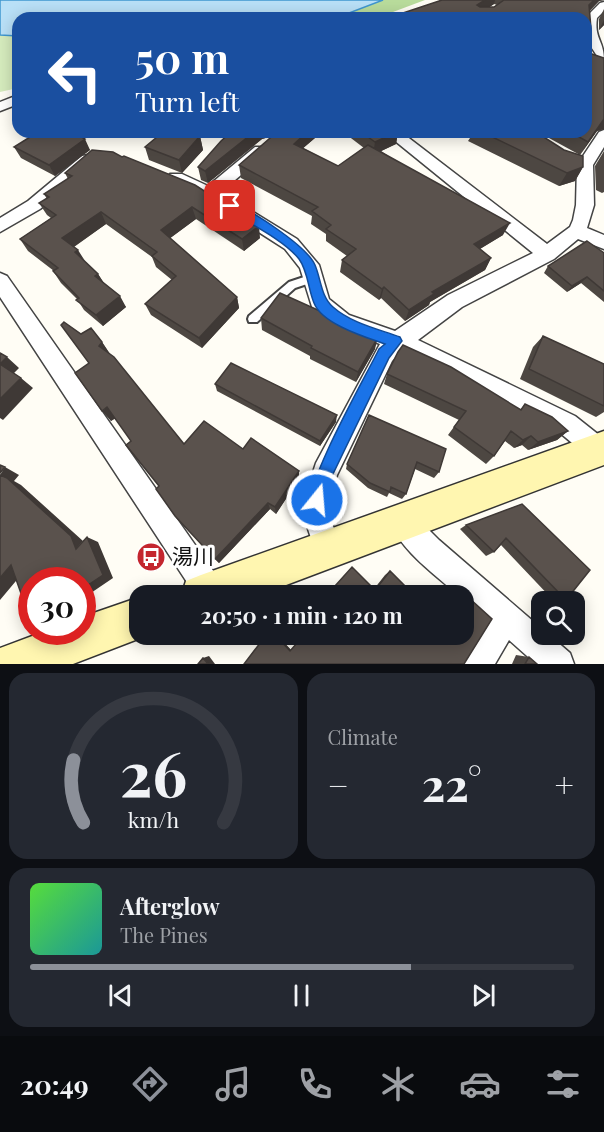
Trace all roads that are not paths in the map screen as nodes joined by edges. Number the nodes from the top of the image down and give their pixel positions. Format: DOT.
graph roads {
  1 [pos="604,5"];
  2 [pos="592,16"];
  3 [pos="592,38"];
  4 [pos="604,57"];
  5 [pos="604,135"];
  6 [pos="400,138"];
  7 [pos="268,144"];
  8 [pos="104,156"];
  9 [pos="588,161"];
  10 [pos="200,167"];
  11 [pos="156,170"];
  12 [pos="187,182"];
  13 [pos="210,193"];
  14 [pos="0,226"];
  15 [pos="576,231"];
  16 [pos="604,242"];
  17 [pos="547,254"];
  18 [pos="313,278"];
  19 [pos="0,281"];
  20 [pos="253,319"];
  21 [pos="396,341"];
  22 [pos="602,449"];
  23 [pos="403,522"];
  24 [pos="328,549"];
  25 [pos="200,585"];
  26 [pos="230,585"];
  27 [pos="506,617"];
  28 [pos="129,622"];
  29 [pos="14,664"];
  30 [pos="478,664"];
  31 [pos="560,664"];
  1 -- 2 [label="street"];
  3 -- 4 [label="street"];
  5 -- 9 [label="street"];
  6 -- 17 [label="street"];
  7 -- 13 [label="street"];
  8 -- 14 [label="street"];
  9 -- 15 [label="street"];
  10 -- 12 [label="street"];
  11 -- 12 [label="street"];
  12 -- 13 [label="street"];
  13 -- 18 [label="street"];
  15 -- 16 [label="street"];
  15 -- 17 [label="street"];
  17 -- 21 [label="street"];
  18 -- 20 [label="lane"];
  18 -- 21 [label="street"];
  19 -- 25 [label="street"];
  21 -- 22 [label="street"];
  21 -- 24 [label="street"];
  22 -- 23 [label="main road"];
  23 -- 24 [label="main road"];
  23 -- 27 [label="street"];
  24 -- 26 [label="main road"];
  27 -- 30 [label="street"];
  27 -- 31 [label="street"];
  28 -- 29 [label="main road"];
}
